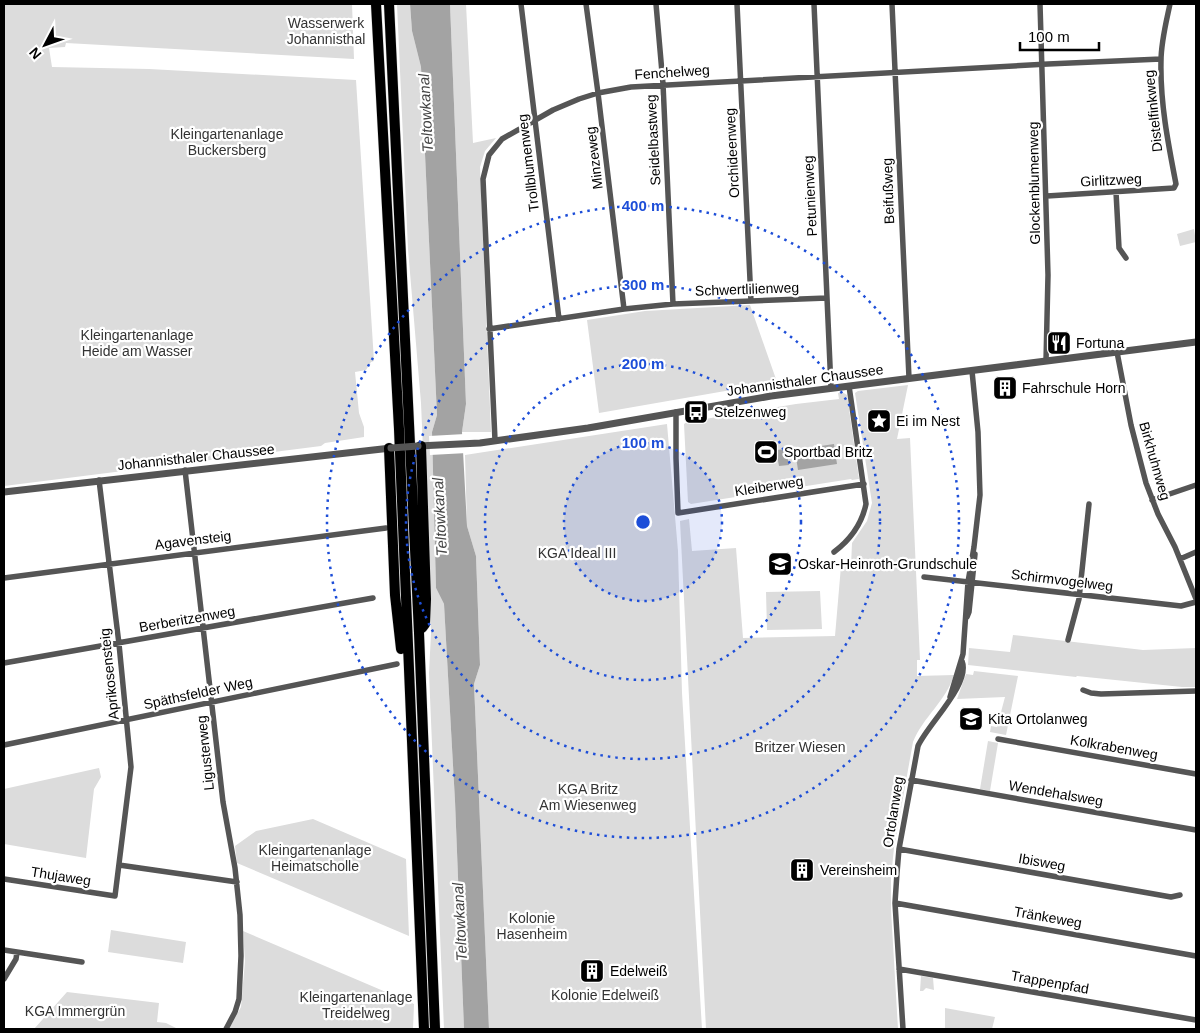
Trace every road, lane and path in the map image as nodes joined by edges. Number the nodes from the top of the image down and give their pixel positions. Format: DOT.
graph roads {
  1 [pos="376,4"];
  2 [pos="389,4"];
  3 [pos="521,4"];
  4 [pos="586,4"];
  5 [pos="656,4"];
  6 [pos="737,4"];
  7 [pos="814,4"];
  8 [pos="892,4"];
  9 [pos="1040,4"];
  10 [pos="1170,4"];
  11 [pos="1161,59"];
  12 [pos="1043,64"];
  13 [pos="895,72"];
  14 [pos="817,76"];
  15 [pos="742,80"];
  16 [pos="663,84"];
  17 [pos="598,93"];
  18 [pos="535,120"];
  19 [pos="1175,185"];
  20 [pos="1116,192"];
  21 [pos="1047,196"];
  22 [pos="1126,258"];
  23 [pos="827,298"];
  24 [pos="751,301"];
  25 [pos="673,304"];
  26 [pos="624,309"];
  27 [pos="559,319"];
  28 [pos="489,329"];
  29 [pos="1196,342"];
  30 [pos="1118,352"];
  31 [pos="1046,361"];
  32 [pos="972,370"];
  33 [pos="908,378"];
  34 [pos="849,386"];
  35 [pos="831,388"];
  36 [pos="676,412"];
  37 [pos="495,440"];
  38 [pos="422,446"];
  39 [pos="390,448"];
  40 [pos="185,470"];
  41 [pos="99,480"];
  42 [pos="864,484"];
  43 [pos="1196,485"];
  44 [pos="4,492"];
  45 [pos="1152,500"];
  46 [pos="1090,504"];
  47 [pos="386,528"];
  48 [pos="834,552"];
  49 [pos="1196,552"];
  50 [pos="195,553"];
  51 [pos="1180,559"];
  52 [pos="109,564"];
  53 [pos="924,577"];
  54 [pos="4,578"];
  55 [pos="970,582"];
  56 [pos="1079,594"];
  57 [pos="373,598"];
  58 [pos="1196,601"];
  59 [pos="203,629"];
  60 [pos="419,633"];
  61 [pos="1068,640"];
  62 [pos="119,644"];
  63 [pos="4,663"];
  64 [pos="397,664"];
  65 [pos="408,672"];
  66 [pos="1083,690"];
  67 [pos="1196,691"];
  68 [pos="212,703"];
  69 [pos="126,720"];
  70 [pos="998,739"];
  71 [pos="4,745"];
  72 [pos="1196,774"];
  73 [pos="911,780"];
  74 [pos="1196,830"];
  75 [pos="899,849"];
  76 [pos="119,865"];
  77 [pos="4,879"];
  78 [pos="237,882"];
  79 [pos="1180,895"];
  80 [pos="115,896"];
  81 [pos="895,903"];
  82 [pos="4,950"];
  83 [pos="17,952"];
  84 [pos="1196,956"];
  85 [pos="82,962"];
  86 [pos="900,969"];
  87 [pos="4,979"];
  88 [pos="1196,1020"];
  89 [pos="226,1029"];
  90 [pos="424,1029"];
  91 [pos="435,1029"];
  92 [pos="903,1029"];
  1 -- 65 [label="highway"];
  2 -- 60 [label="highway"];
  3 -- 18 [label="street, Trollblumenweg"];
  4 -- 17 [label="street, Minzeweg"];
  5 -- 16 [label="street, Seidelbastweg"];
  6 -- 15 [label="street, Orchideenweg"];
  7 -- 14 [label="street, Petunienweg"];
  8 -- 13 [label="street, Beifußweg"];
  9 -- 12 [label="street, Glockenblumenweg"];
  10 -- 11 [label="street, Distelfinkweg"];
  11 -- 12 [label="street, Fenchelweg"];
  11 -- 19 [label="street, Distelfinkweg"];
  12 -- 13 [label="street, Fenchelweg"];
  12 -- 21 [label="street, Glockenblumenweg"];
  13 -- 14 [label="street, Fenchelweg"];
  13 -- 33 [label="street, Beifußweg"];
  14 -- 15 [label="street, Fenchelweg"];
  14 -- 23 [label="street, Petunienweg"];
  15 -- 16 [label="street, Fenchelweg"];
  15 -- 24 [label="street, Orchideenweg"];
  16 -- 17 [label="street, Fenchelweg"];
  16 -- 25 [label="street, Seidelbastweg"];
  17 -- 18 [label="street, Fenchelweg"];
  17 -- 26 [label="street, Minzeweg"];
  18 -- 27 [label="street, Trollblumenweg"];
  18 -- 28 [label="street, Fenchelweg"];
  19 -- 20 [label="street, Girlitzweg"];
  20 -- 21 [label="street, Girlitzweg"];
  20 -- 22 [label="street"];
  21 -- 31 [label="street, Glockenblumenweg"];
  23 -- 24 [label="street, Schwertlilienweg"];
  23 -- 35 [label="street, Petunienweg"];
  24 -- 25 [label="street, Schwertlilienweg"];
  25 -- 26 [label="street, Schwertlilienweg"];
  26 -- 27 [label="street, Schwertlilienweg"];
  27 -- 28 [label="street, Schwertlilienweg"];
  28 -- 37 [label="street, Fenchelweg"];
  29 -- 30 [label="street, Johannisthaler Chaussee"];
  30 -- 31 [label="street, Johannisthaler Chaussee"];
  30 -- 45 [label="street, Birkhuhnweg"];
  31 -- 32 [label="street, Johannisthaler Chaussee"];
  32 -- 33 [label="street, Johannisthaler Chaussee"];
  32 -- 55 [label="street, Ortolanweg"];
  33 -- 34 [label="street, Johannisthaler Chaussee"];
  34 -- 35 [label="street, Johannisthaler Chaussee"];
  34 -- 42 [label="street"];
  35 -- 36 [label="street, Johannisthaler Chaussee"];
  36 -- 37 [label="street, Johannisthaler Chaussee"];
  36 -- 42 [label="street, Kleiberweg"];
  37 -- 38 [label="street, Johannisthaler Chaussee"];
  38 -- 39 [label="street, Johannisthaler Chaussee, bridge"];
  38 -- 60 [label="highway"];
  39 -- 40 [label="street, Johannisthaler Chaussee"];
  39 -- 65 [label="highway"];
  40 -- 41 [label="street, Johannisthaler Chaussee"];
  40 -- 50 [label="street, Ligusterweg"];
  41 -- 44 [label="street, Johannisthaler Chaussee"];
  41 -- 52 [label="street, Aprikosensteig"];
  42 -- 48 [label="street"];
  43 -- 45 [label="street"];
  45 -- 51 [label="street, Birkhuhnweg"];
  46 -- 56 [label="street"];
  47 -- 50 [label="street, Agavensteig"];
  49 -- 51 [label="street"];
  50 -- 52 [label="street, Agavensteig"];
  50 -- 59 [label="street, Ligusterweg"];
  51 -- 58 [label="street, Birkhuhnweg"];
  52 -- 54 [label="street, Agavensteig"];
  52 -- 62 [label="street, Aprikosensteig"];
  53 -- 55 [label="street, Schirmvogelweg"];
  55 -- 56 [label="street, Schirmvogelweg"];
  55 -- 73 [label="street, Ortolanweg"];
  56 -- 58 [label="street, Schirmvogelweg"];
  56 -- 61 [label="street"];
  57 -- 59 [label="street, Berberitzenweg"];
  59 -- 62 [label="street, Berberitzenweg"];
  59 -- 68 [label="street, Ligusterweg"];
  60 -- 91 [label="highway"];
  62 -- 63 [label="street, Berberitzenweg"];
  62 -- 69 [label="street, Aprikosensteig"];
  64 -- 68 [label="street, Späthsfelder Weg"];
  65 -- 90 [label="highway"];
  66 -- 67 [label="street"];
  68 -- 69 [label="street, Späthsfelder Weg"];
  68 -- 78 [label="street, Ligusterweg"];
  69 -- 71 [label="street, Späthsfelder Weg"];
  69 -- 76 [label="street, Aprikosensteig"];
  70 -- 72 [label="street, Kolkrabenweg"];
  73 -- 74 [label="street, Wendehalsweg"];
  73 -- 75 [label="street, Ortolanweg"];
  75 -- 79 [label="street, Ibisweg"];
  75 -- 81 [label="street, Ortolanweg"];
  76 -- 78 [label="street"];
  76 -- 80 [label="street, Aprikosensteig"];
  77 -- 80 [label="street, Thujaweg"];
  78 -- 89 [label="street, Ligusterweg"];
  81 -- 84 [label="street, Tränkeweg"];
  81 -- 86 [label="street, Ortolanweg"];
  82 -- 83 [label="street"];
  83 -- 85 [label="street"];
  83 -- 87 [label="street"];
  86 -- 88 [label="street, Trappenpfad"];
  86 -- 92 [label="street, Ortolanweg"];
}
